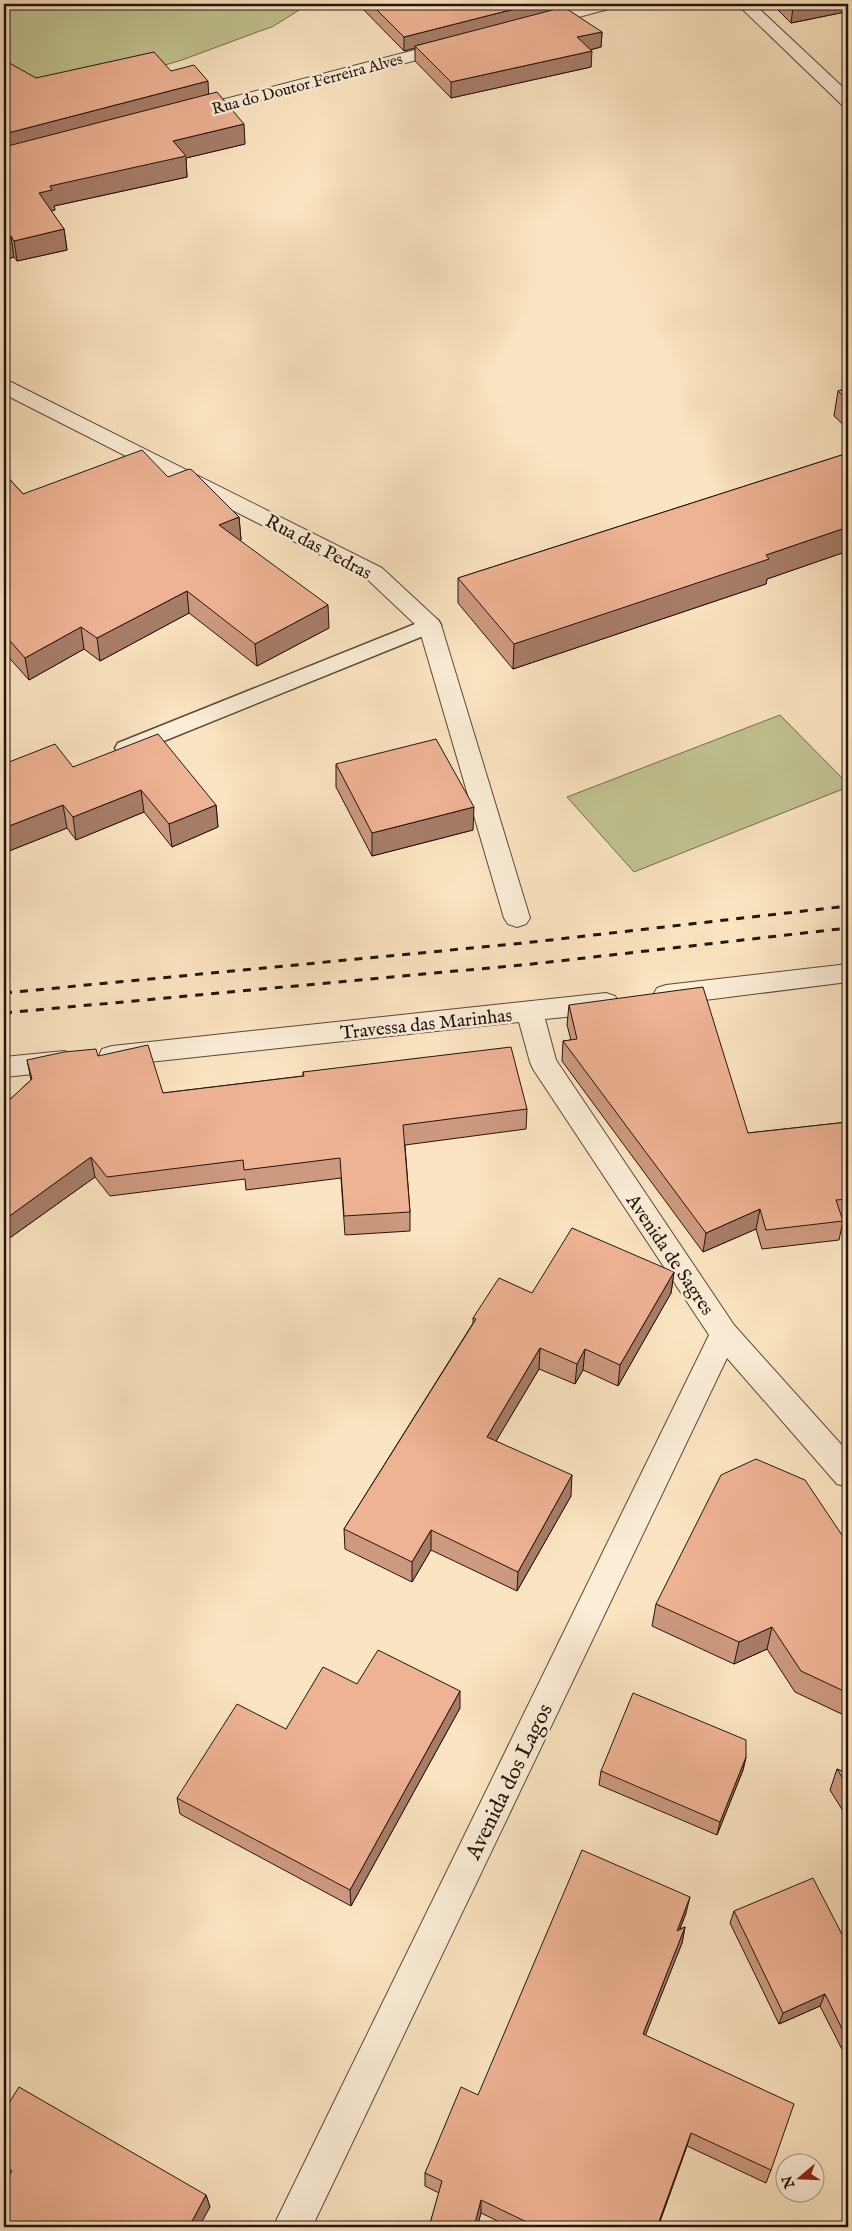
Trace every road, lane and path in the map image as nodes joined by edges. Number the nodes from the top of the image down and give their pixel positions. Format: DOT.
graph roads {
  1 [pos="610,4"];
  2 [pos="745,4"];
  3 [pos="526,26"];
  4 [pos="469,41"];
  5 [pos="848,101"];
  6 [pos="175,117"];
  7 [pos="4,386"];
  8 [pos="430,625"];
  9 [pos="114,753"];
  10 [pos="517,918"];
  11 [pos="848,972"];
  12 [pos="530,1012"];
  13 [pos="4,1067"];
  14 [pos="724,1334"];
  15 [pos="848,1474"];
  16 [pos="292,2227"];
  1 -- 3 [label="street"];
  2 -- 5 [label="street"];
  4 -- 6 [label="street, Rua do Doutor Ferreira Alves"];
  7 -- 8 [label="street, Rua das Pedras"];
  8 -- 9 [label="lane"];
  8 -- 10 [label="street"];
  11 -- 12 [label="street, Travessa das Marinhas"];
  12 -- 13 [label="street, Travessa das Marinhas"];
  12 -- 14 [label="street, Avenida de Sagres"];
  14 -- 15 [label="street, Avenida de Sagres"];
  14 -- 16 [label="street, Avenida dos Lagos"];
}
